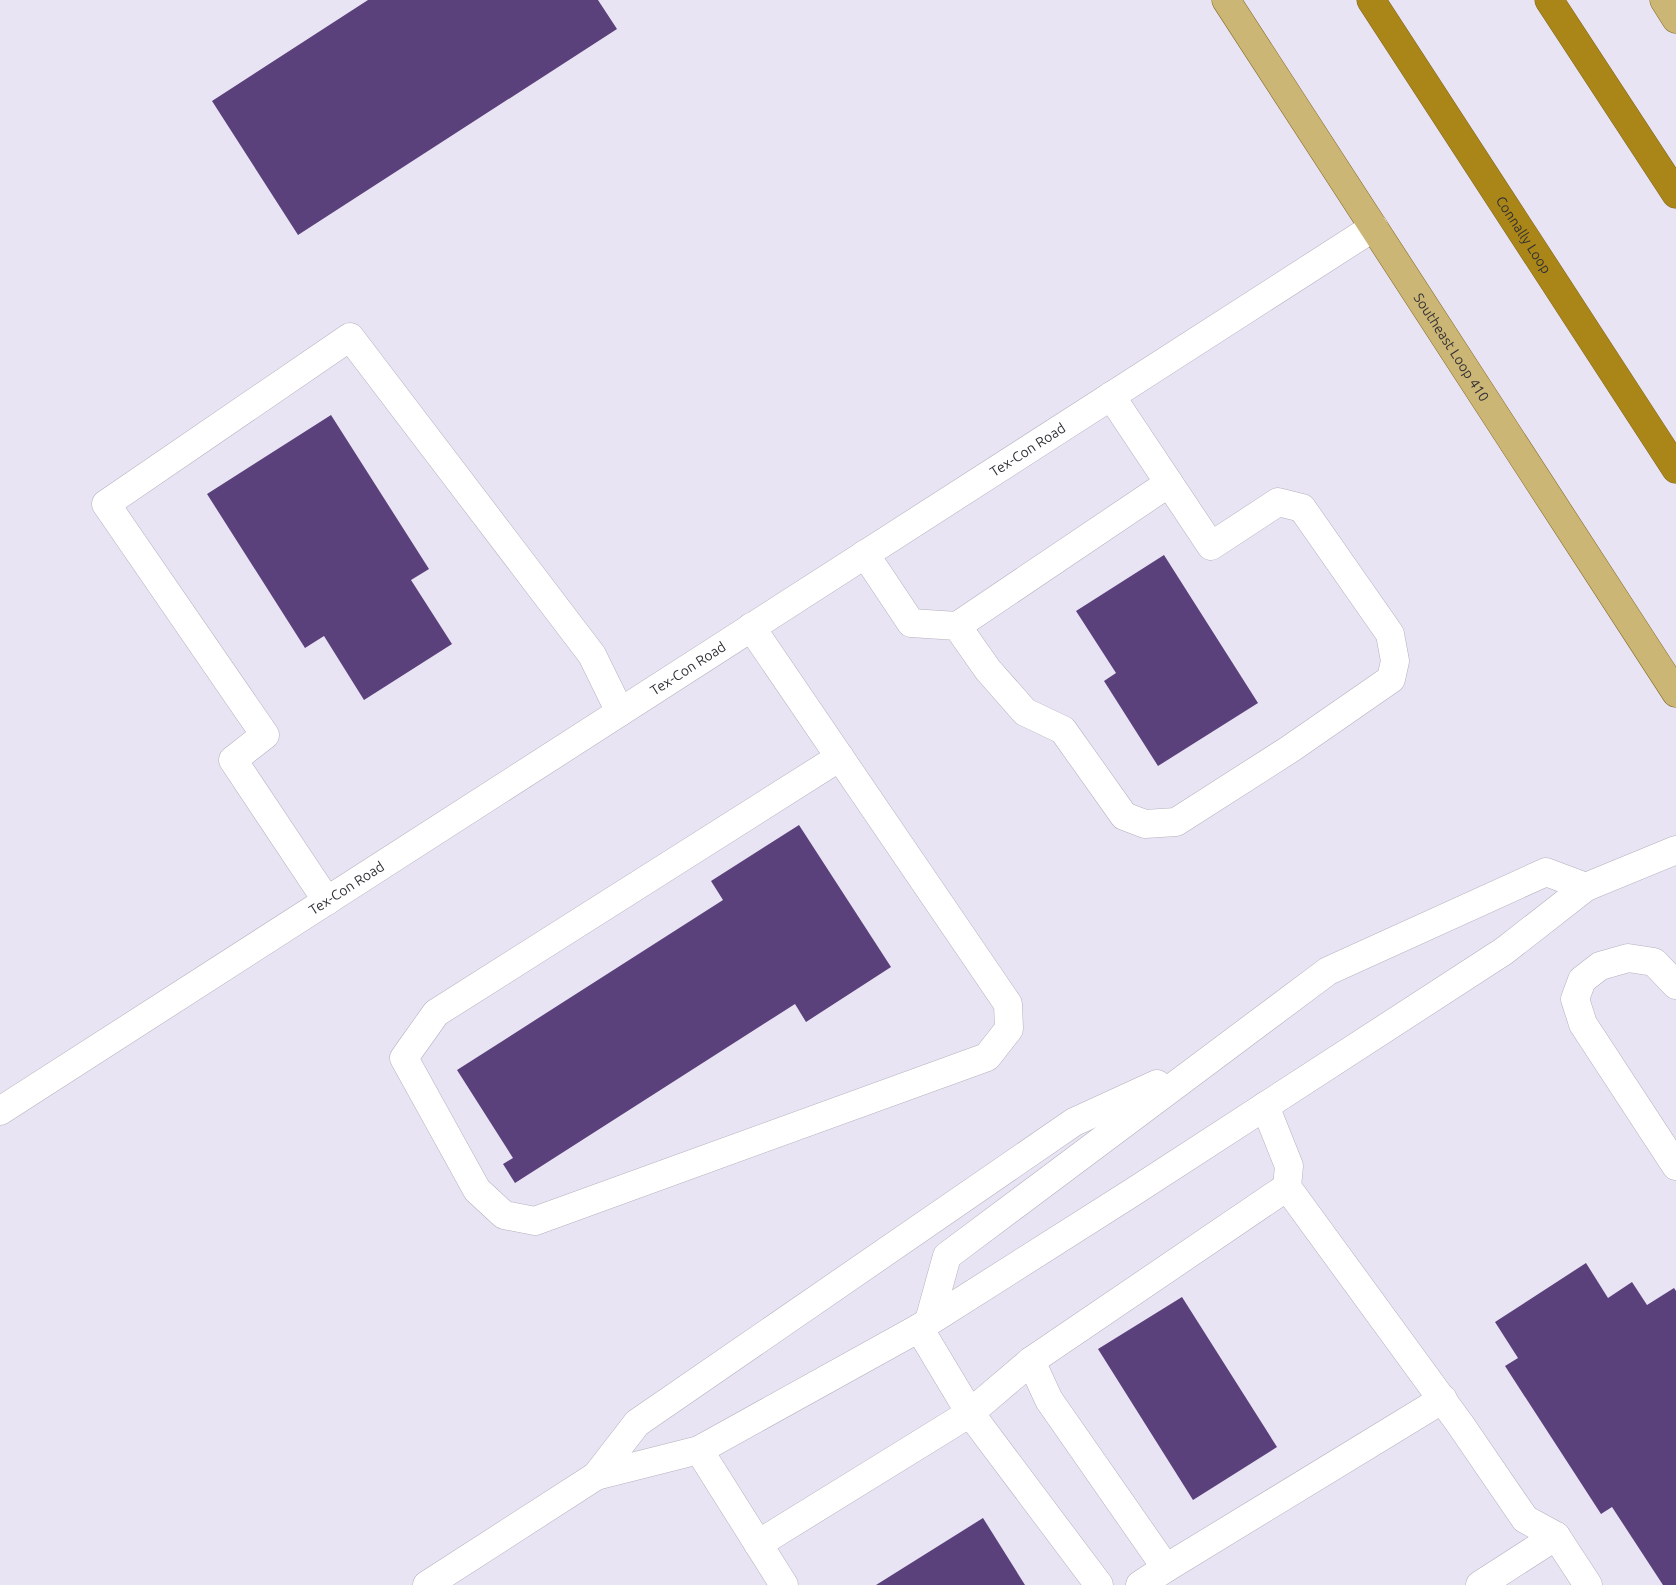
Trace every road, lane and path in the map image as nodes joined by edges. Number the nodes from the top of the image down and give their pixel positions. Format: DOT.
graph roads {
  1 [pos="1226,0"];
  2 [pos="1371,0"];
  3 [pos="1549,0"];
  4 [pos="1664,0"];
  5 [pos="1676,19"];
  6 [pos="1676,194"];
  7 [pos="1374,227"];
  8 [pos="1111,396"];
  9 [pos="1676,469"];
  10 [pos="1168,483"];
  11 [pos="865,554"];
  12 [pos="957,626"];
  13 [pos="751,628"];
  14 [pos="1676,693"];
  15 [pos="620,712"];
  16 [pos="840,757"];
  17 [pos="1676,850"];
  18 [pos="1586,888"];
  19 [pos="327,901"];
  20 [pos="1676,985"];
  21 [pos="1206,1062"];
  22 [pos="1265,1106"];
  23 [pos="0,1111"];
  24 [pos="1676,1166"];
  25 [pos="1287,1186"];
  26 [pos="924,1325"];
  27 [pos="1031,1361"];
  28 [pos="1442,1399"];
  29 [pos="970,1412"];
  30 [pos="699,1450"];
  31 [pos="596,1476"];
  32 [pos="1556,1536"];
  33 [pos="758,1544"];
  34 [pos="1166,1568"];
  35 [pos="427,1585"];
  36 [pos="784,1585"];
  37 [pos="1099,1585"];
  38 [pos="1140,1585"];
  39 [pos="1480,1585"];
  40 [pos="1588,1585"];
  1 -- 7 [label="main road, Southeast Loop 410"];
  2 -- 9 [label="highway, Connally Loop"];
  3 -- 6 [label="highway"];
  4 -- 5 [label="main road"];
  7 -- 8 [label="street, Tex-Con Road"];
  7 -- 14 [label="main road, Southeast Loop 410"];
  8 -- 10 [label="street"];
  8 -- 11 [label="street, Tex-Con Road"];
  10 -- 12 [label="street"];
  10 -- 12 [label="street"];
  11 -- 12 [label="street"];
  11 -- 13 [label="street, Tex-Con Road"];
  13 -- 15 [label="street, Tex-Con Road"];
  13 -- 16 [label="street"];
  15 -- 19 [label="street, Tex-Con Road"];
  15 -- 19 [label="street"];
  16 -- 16 [label="street"];
  17 -- 18 [label="street"];
  18 -- 21 [label="street"];
  18 -- 22 [label="street"];
  19 -- 23 [label="street, Tex-Con Road"];
  20 -- 24 [label="street"];
  21 -- 26 [label="street"];
  21 -- 31 [label="street"];
  22 -- 25 [label="street"];
  22 -- 26 [label="street"];
  25 -- 27 [label="street"];
  25 -- 28 [label="street"];
  26 -- 29 [label="street"];
  26 -- 30 [label="street"];
  27 -- 29 [label="street"];
  27 -- 34 [label="street"];
  28 -- 32 [label="street"];
  28 -- 34 [label="street"];
  29 -- 33 [label="street"];
  29 -- 37 [label="street"];
  30 -- 31 [label="street"];
  30 -- 33 [label="street"];
  31 -- 35 [label="street"];
  32 -- 39 [label="street"];
  32 -- 40 [label="street"];
  33 -- 36 [label="street"];
  34 -- 38 [label="street"];
}
